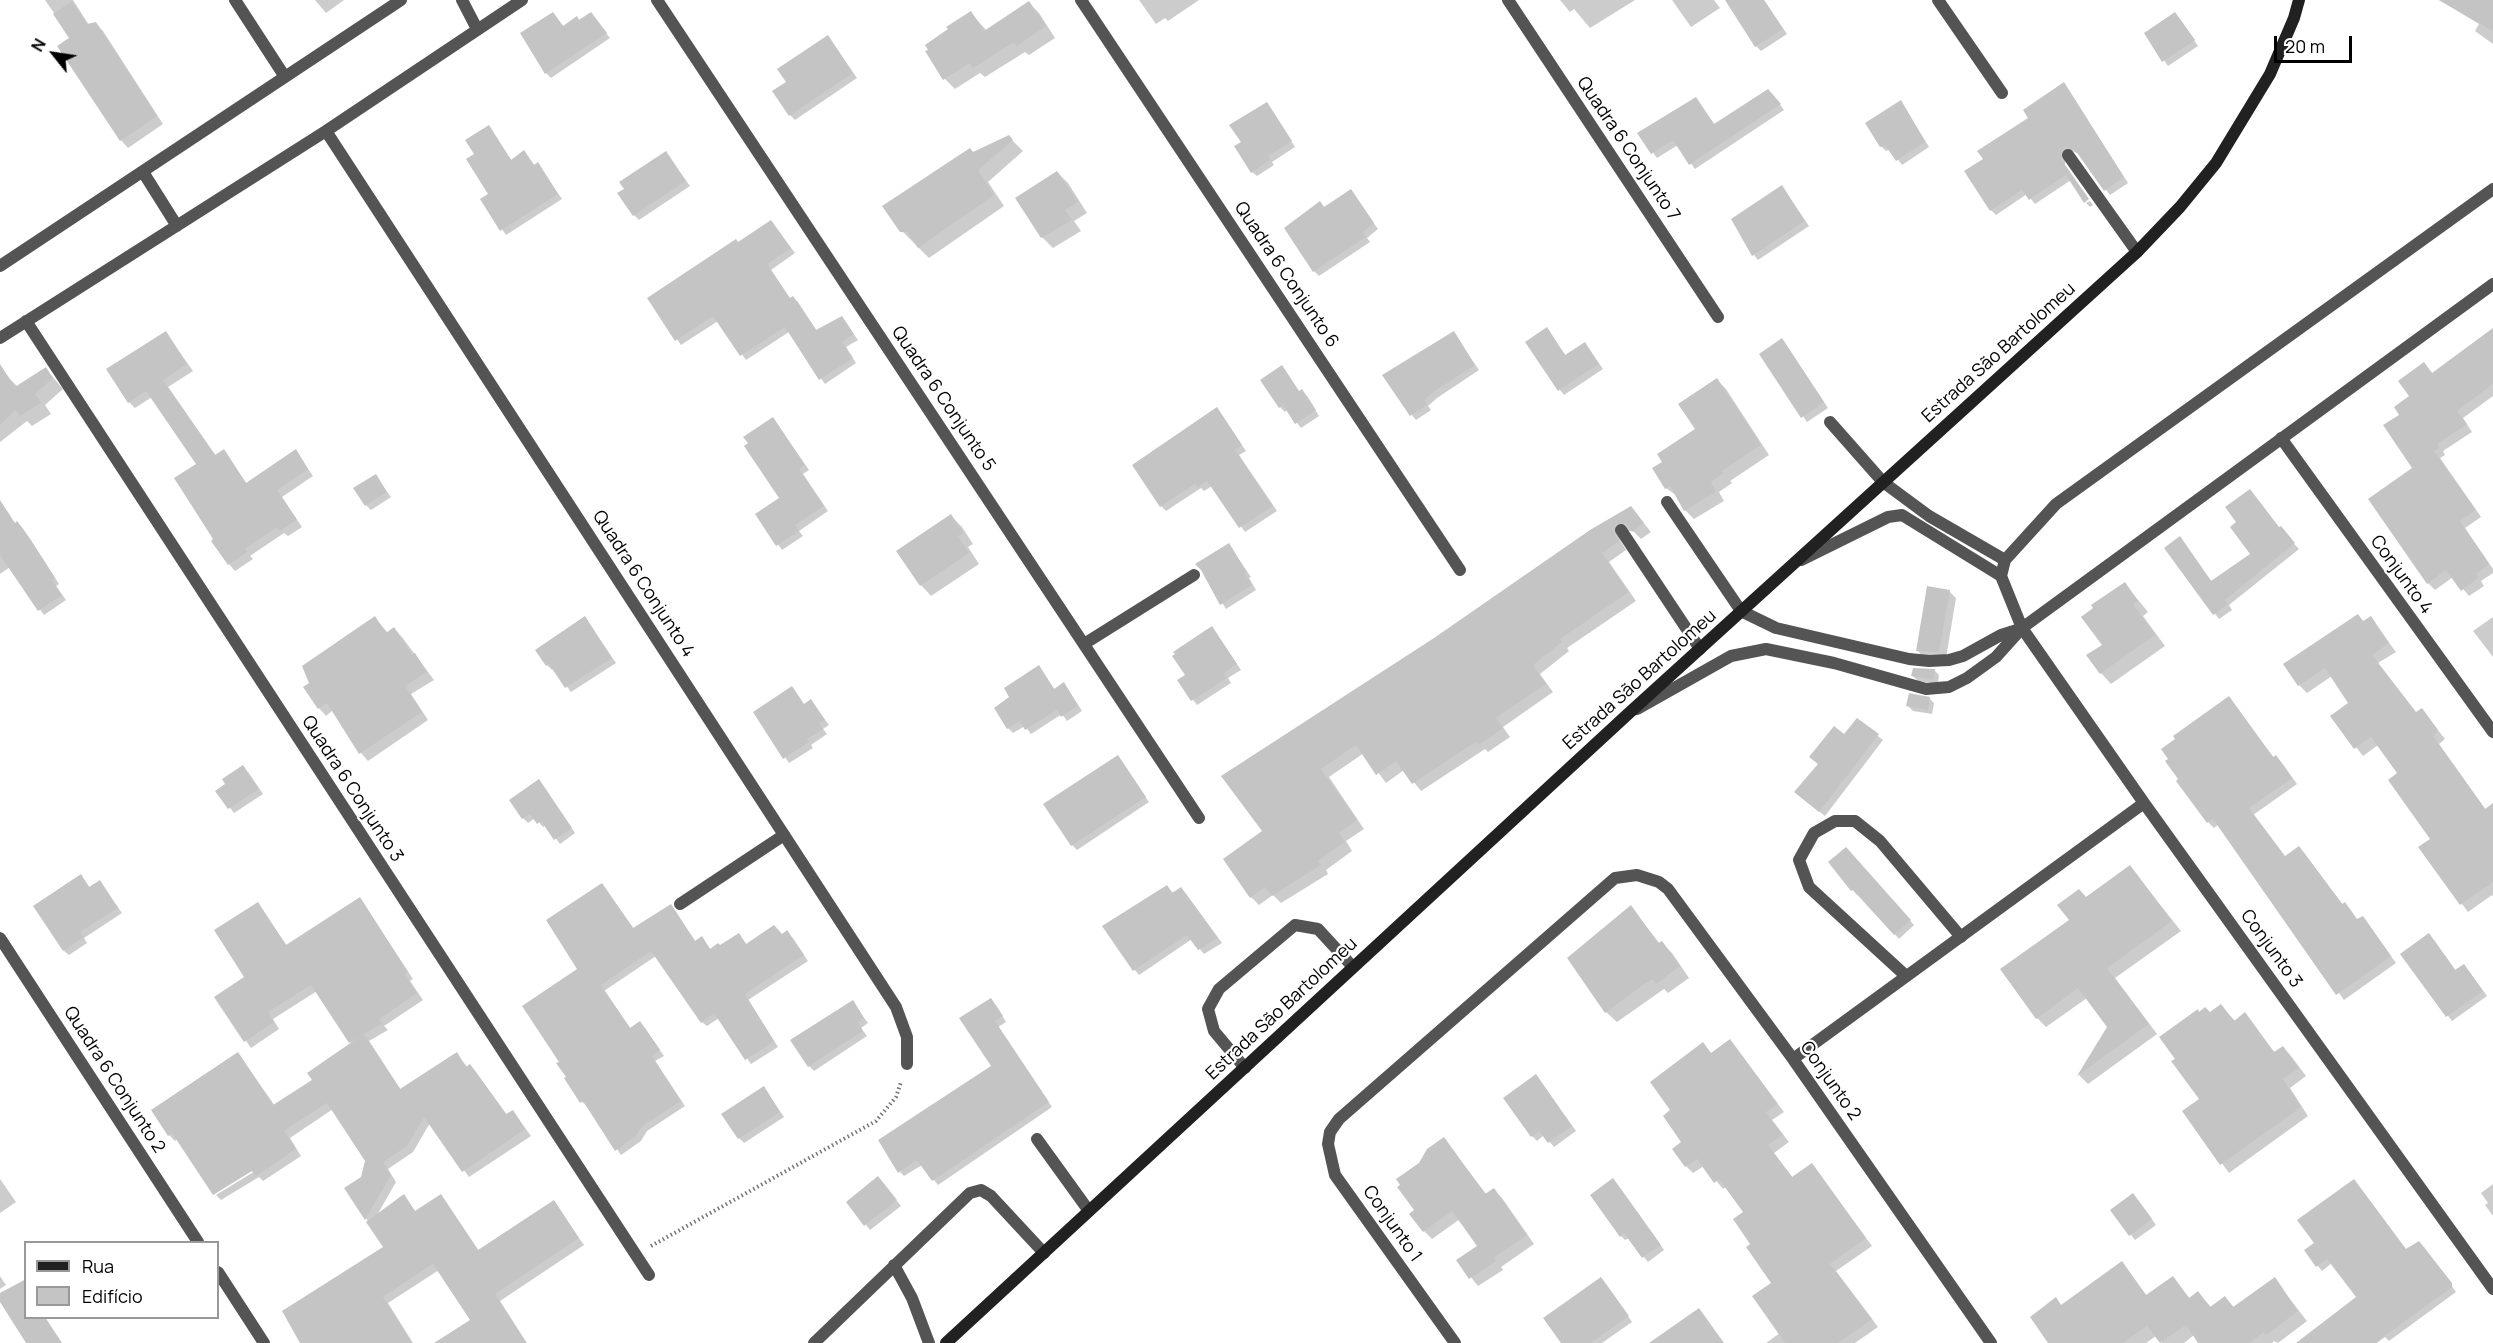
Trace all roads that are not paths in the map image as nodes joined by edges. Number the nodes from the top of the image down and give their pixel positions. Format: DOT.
graph roads {
  1 [pos="235,0"];
  2 [pos="401,0"];
  3 [pos="462,0"];
  4 [pos="522,0"];
  5 [pos="657,0"];
  6 [pos="1081,0"];
  7 [pos="1508,0"];
  8 [pos="1938,0"];
  9 [pos="2299,0"];
  10 [pos="477,28"];
  11 [pos="285,77"];
  12 [pos="2002,93"];
  13 [pos="326,131"];
  14 [pos="2068,155"];
  15 [pos="143,172"];
  16 [pos="2493,189"];
  17 [pos="177,226"];
  18 [pos="2137,252"];
  19 [pos="0,266"];
  20 [pos="2493,284"];
  21 [pos="1718,317"];
  22 [pos="26,321"];
  23 [pos="0,338"];
  24 [pos="1830,422"];
  25 [pos="2280,438"];
  26 [pos="1883,483"];
  27 [pos="1667,502"];
  28 [pos="1621,531"];
  29 [pos="2005,560"];
  30 [pos="1794,563"];
  31 [pos="1460,570"];
  32 [pos="1194,575"];
  33 [pos="2001,576"];
  34 [pos="1742,611"];
  35 [pos="2022,628"];
  36 [pos="1084,644"];
  37 [pos="1700,649"];
  38 [pos="1628,714"];
  39 [pos="2493,732"];
  40 [pos="2144,803"];
  41 [pos="1199,818"];
  42 [pos="784,835"];
  43 [pos="681,904"];
  44 [pos="1961,937"];
  45 [pos="0,938"];
  46 [pos="1353,968"];
  47 [pos="1906,976"];
  48 [pos="1793,1059"];
  49 [pos="907,1064"];
  50 [pos="1245,1068"];
  51 [pos="1339,1119"];
  52 [pos="1037,1139"];
  53 [pos="1089,1211"];
  54 [pos="197,1241"];
  55 [pos="1044,1253"];
  56 [pos="894,1265"];
  57 [pos="219,1274"];
  58 [pos="649,1275"];
  59 [pos="2493,1289"];
  60 [pos="264,1343"];
  61 [pos="813,1343"];
  62 [pos="929,1343"];
  63 [pos="946,1343"];
  64 [pos="1455,1343"];
  65 [pos="1991,1343"];
  1 -- 11 [label="street"];
  2 -- 11 [label="street"];
  3 -- 10 [label="street"];
  4 -- 10 [label="street"];
  5 -- 36 [label="street, Quadra 6 Conjunto 5"];
  6 -- 31 [label="street, Quadra 6 Conjunto 6"];
  7 -- 21 [label="street, Quadra 6 Conjunto 7"];
  8 -- 12 [label="street"];
  9 -- 18 [label="street, Estrada São Bartolomeu"];
  10 -- 13 [label="street"];
  11 -- 15 [label="street"];
  13 -- 17 [label="street"];
  13 -- 42 [label="street, Quadra 6 Conjunto 4"];
  14 -- 18 [label="street"];
  15 -- 17 [label="street"];
  15 -- 19 [label="street"];
  16 -- 29 [label="street"];
  17 -- 22 [label="street"];
  18 -- 26 [label="street, Estrada São Bartolomeu"];
  20 -- 25 [label="street"];
  22 -- 23 [label="street"];
  22 -- 58 [label="street, Quadra 6 Conjunto 3"];
  24 -- 26 [label="street"];
  25 -- 35 [label="street"];
  25 -- 39 [label="street, Conjunto 4"];
  26 -- 29 [label="street"];
  26 -- 30 [label="street, Estrada São Bartolomeu"];
  27 -- 34 [label="street"];
  28 -- 37 [label="street"];
  29 -- 33 [label="street"];
  30 -- 33 [label="street"];
  30 -- 34 [label="street, Estrada São Bartolomeu"];
  32 -- 36 [label="street"];
  33 -- 35 [label="street, Conjunto 3"];
  34 -- 35 [label="street"];
  34 -- 37 [label="street, Estrada São Bartolomeu"];
  35 -- 38 [label="street"];
  35 -- 40 [label="street, Conjunto 3"];
  36 -- 41 [label="street, Quadra 6 Conjunto 5"];
  37 -- 38 [label="street, Estrada São Bartolomeu"];
  38 -- 46 [label="street, Estrada São Bartolomeu"];
  40 -- 44 [label="street"];
  40 -- 59 [label="street, Conjunto 3"];
  42 -- 43 [label="street"];
  42 -- 49 [label="street, Quadra 6 Conjunto 4"];
  44 -- 47 [label="street"];
  44 -- 47 [label="street"];
  45 -- 54 [label="street, Quadra 6 Conjunto 2"];
  46 -- 50 [label="street, Estrada São Bartolomeu"];
  46 -- 50 [label="street"];
  47 -- 48 [label="street"];
  48 -- 51 [label="street, Conjunto 2"];
  48 -- 65 [label="street, Conjunto 2"];
  50 -- 53 [label="street, Estrada São Bartolomeu"];
  51 -- 64 [label="street, Conjunto 1"];
  52 -- 53 [label="street"];
  53 -- 55 [label="street, Estrada São Bartolomeu"];
  55 -- 56 [label="street"];
  55 -- 63 [label="street, Estrada São Bartolomeu"];
  56 -- 61 [label="street"];
  56 -- 62 [label="street"];
  57 -- 60 [label="street"];
}
